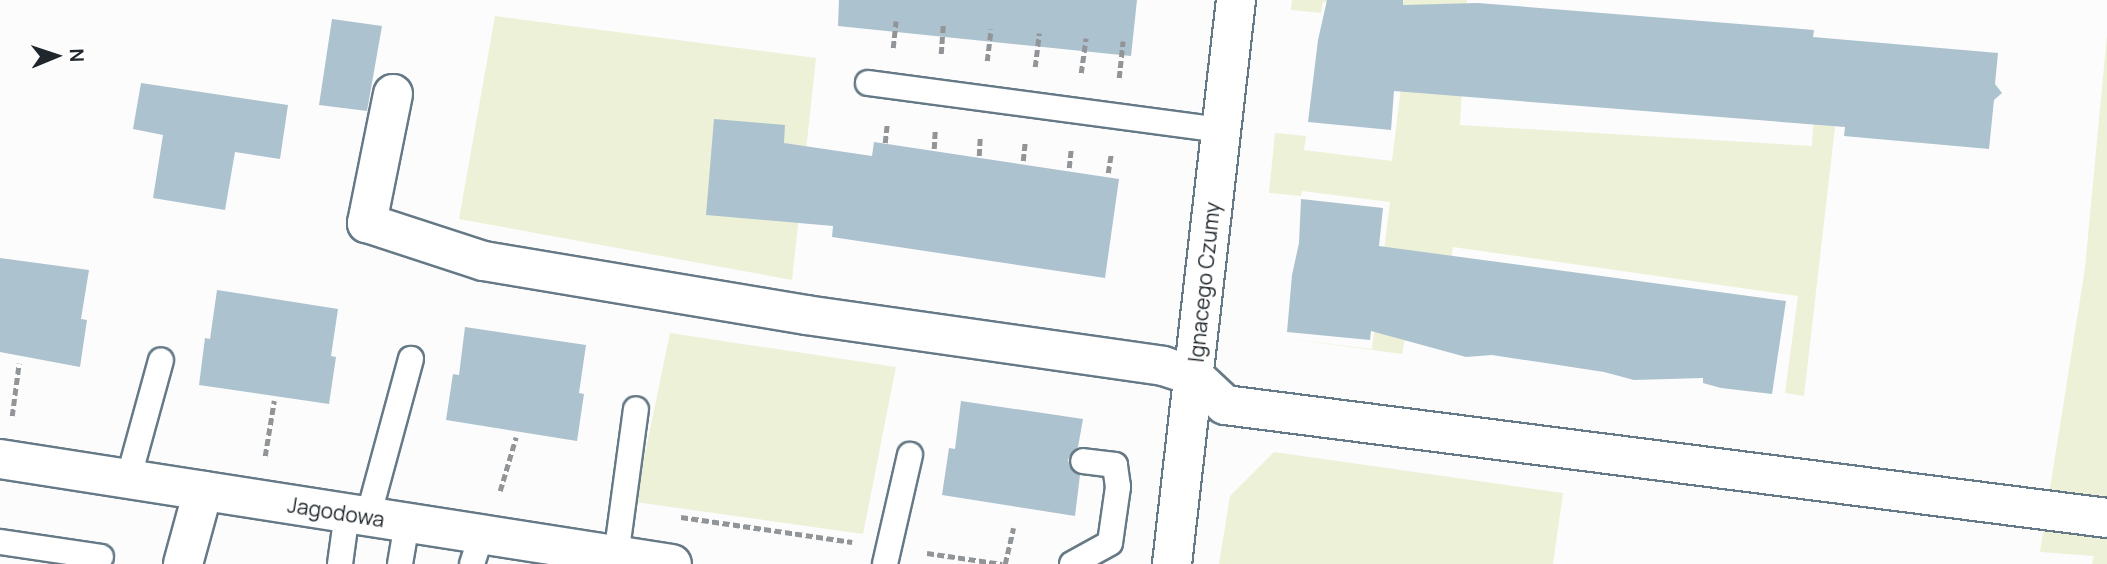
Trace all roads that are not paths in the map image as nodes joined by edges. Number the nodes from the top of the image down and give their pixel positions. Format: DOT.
graph roads {
  1 [pos="1236,0"];
  2 [pos="868,83"];
  3 [pos="393,94"];
  4 [pos="1221,130"];
  5 [pos="411,359"];
  6 [pos="162,360"];
  7 [pos="1194,376"];
  8 [pos="636,409"];
  9 [pos="910,455"];
  10 [pos="0,459"];
  11 [pos="1083,461"];
  12 [pos="128,480"];
  13 [pos="204,491"];
  14 [pos="357,515"];
  15 [pos="2107,518"];
  16 [pos="407,523"];
  17 [pos="0,542"];
  18 [pos="477,549"];
  19 [pos="101,557"];
  20 [pos="616,559"];
  21 [pos="183,564"];
  22 [pos="340,564"];
  23 [pos="400,564"];
  24 [pos="672,564"];
  25 [pos="885,564"];
  26 [pos="1072,564"];
  27 [pos="1172,564"];
  1 -- 4 [label="street, Ignacego Czumy"];
  2 -- 4 [label="lane"];
  3 -- 7 [label="street"];
  4 -- 7 [label="street, Ignacego Czumy"];
  5 -- 14 [label="lane"];
  6 -- 12 [label="lane"];
  7 -- 15 [label="street"];
  7 -- 27 [label="street, Ignacego Czumy"];
  8 -- 20 [label="lane"];
  9 -- 25 [label="lane"];
  10 -- 12 [label="street, Jagodowa"];
  11 -- 26 [label="lane"];
  12 -- 13 [label="street, Jagodowa"];
  13 -- 14 [label="street, Jagodowa"];
  13 -- 21 [label="street"];
  14 -- 16 [label="street, Jagodowa"];
  14 -- 22 [label="lane"];
  16 -- 18 [label="street, Jagodowa"];
  16 -- 23 [label="lane"];
  17 -- 19 [label="lane"];
  18 -- 20 [label="street, Jagodowa"];
  20 -- 24 [label="street, Jagodowa"];
}
